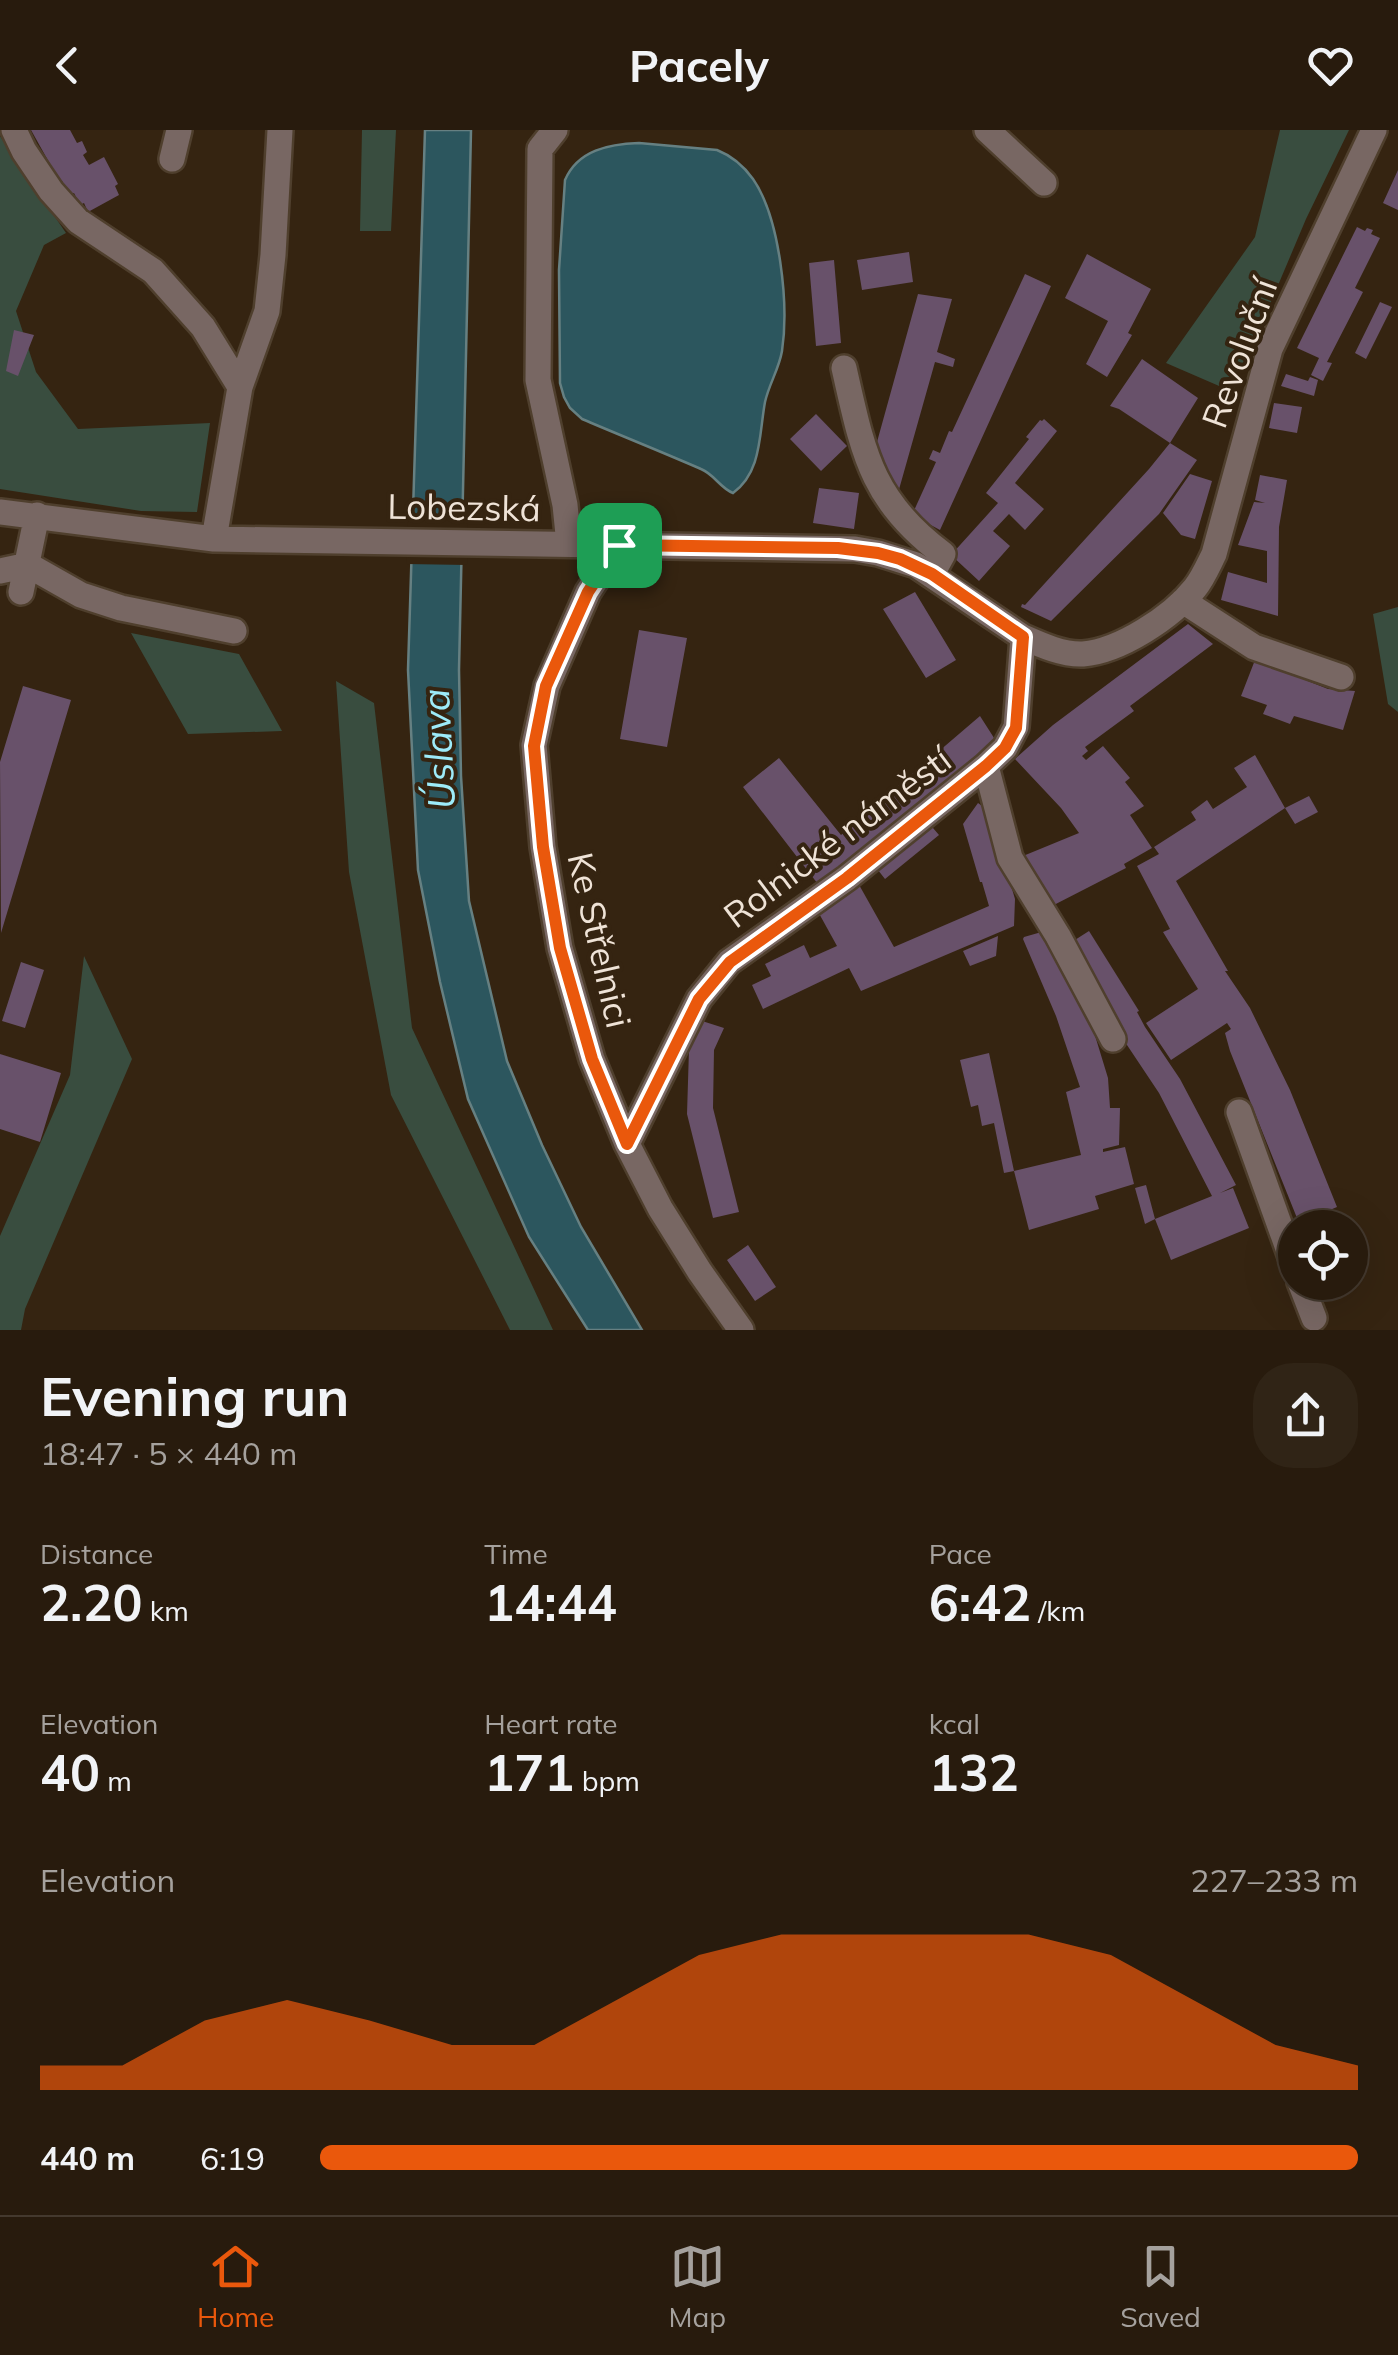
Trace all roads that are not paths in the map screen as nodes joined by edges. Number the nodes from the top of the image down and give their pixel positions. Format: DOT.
graph roads {
  1 [pos="14,130"];
  2 [pos="179,130"];
  3 [pos="280,130"];
  4 [pos="555,130"];
  5 [pos="987,130"];
  6 [pos="1374,130"];
  7 [pos="172,159"];
  8 [pos="1044,182"];
  9 [pos="844,368"];
  10 [pos="240,386"];
  11 [pos="0,512"];
  12 [pos="38,515"];
  13 [pos="214,539"];
  14 [pos="562,544"];
  15 [pos="619,545"];
  16 [pos="28,566"];
  17 [pos="0,571"];
  18 [pos="932,574"];
  19 [pos="20,592"];
  20 [pos="1182,601"];
  21 [pos="234,631"];
  22 [pos="1023,637"];
  23 [pos="1341,677"];
  24 [pos="986,766"];
  25 [pos="1113,1039"];
  26 [pos="1239,1112"];
  27 [pos="627,1144"];
  28 [pos="1278,1221"];
  29 [pos="1307,1300"];
  30 [pos="1314,1318"];
  31 [pos="741,1330"];
  1 -- 10 [label="street"];
  2 -- 7 [label="street"];
  3 -- 10 [label="street"];
  4 -- 14 [label="street"];
  5 -- 8 [label="street"];
  6 -- 20 [label="street, Revoluční"];
  9 -- 18 [label="street"];
  10 -- 13 [label="street"];
  11 -- 12 [label="street, Lobezská"];
  12 -- 13 [label="street, Lobezská"];
  12 -- 16 [label="street"];
  13 -- 14 [label="street, Lobezská"];
  14 -- 15 [label="street, Lobezská"];
  15 -- 18 [label="street, Lobezská"];
  15 -- 27 [label="street, Ke Střelnici"];
  16 -- 17 [label="street"];
  16 -- 19 [label="street"];
  16 -- 21 [label="street"];
  18 -- 22 [label="street, Lobezská"];
  20 -- 22 [label="street"];
  20 -- 23 [label="street"];
  22 -- 24 [label="street, Rolnické náměstí"];
  24 -- 25 [label="street, Rolnické náměstí"];
  24 -- 27 [label="street, Rolnické náměstí"];
  26 -- 28 [label="street"];
  27 -- 31 [label="street, Ke Střelnici"];
  29 -- 30 [label="street"];
}
